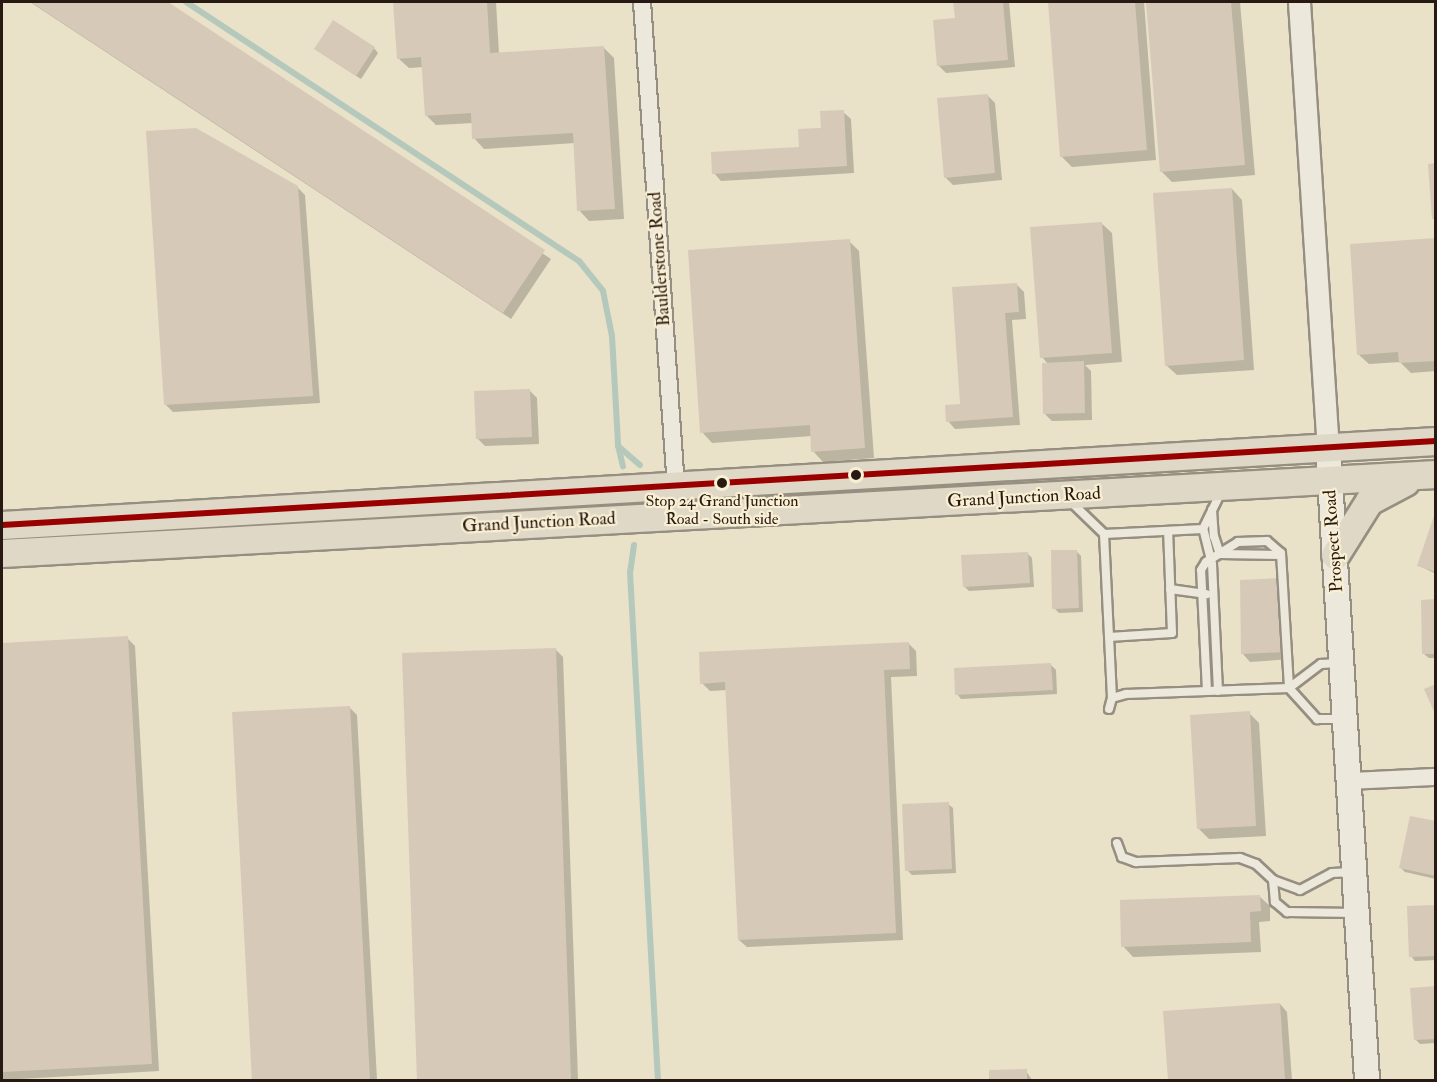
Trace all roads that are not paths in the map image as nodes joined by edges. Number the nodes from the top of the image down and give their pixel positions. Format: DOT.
graph roads {
  1 [pos="642,2"];
  2 [pos="1299,2"];
  3 [pos="1436,441"];
  4 [pos="1328,447"];
  5 [pos="1429,474"];
  6 [pos="1330,481"];
  7 [pos="675,486"];
  8 [pos="1065,495"];
  9 [pos="1218,498"];
  10 [pos="678,516"];
  11 [pos="2,525"];
  12 [pos="201,528"];
  13 [pos="1203,530"];
  14 [pos="1168,531"];
  15 [pos="1104,534"];
  16 [pos="2,553"];
  17 [pos="1220,554"];
  18 [pos="1281,555"];
  19 [pos="1335,555"];
  20 [pos="1210,559"];
  21 [pos="1170,589"];
  22 [pos="1214,593"];
  23 [pos="1202,594"];
  24 [pos="1109,637"];
  25 [pos="1342,663"];
  26 [pos="1289,688"];
  27 [pos="1207,691"];
  28 [pos="1218,691"];
  29 [pos="1112,698"];
  30 [pos="1109,709"];
  31 [pos="1346,719"];
  32 [pos="1436,777"];
  33 [pos="1350,781"];
  34 [pos="1116,843"];
  35 [pos="1355,872"];
  36 [pos="1273,880"];
  37 [pos="1358,912"];
  38 [pos="1367,1080"];
  1 -- 7 [label="street, Baulderstone Road"];
  2 -- 4 [label="street, Prospect Road"];
  3 -- 4 [label="highway, Grand Junction Road"];
  4 -- 6 [label="main road, Prospect Road"];
  4 -- 7 [label="highway, Grand Junction Road"];
  5 -- 6 [label="highway, Grand Junction Road"];
  5 -- 19 [label="highway"];
  6 -- 9 [label="highway, Grand Junction Road"];
  6 -- 19 [label="main road, Prospect Road"];
  7 -- 10 [label="street, Baulderstone Road"];
  7 -- 12 [label="highway, Grand Junction Road"];
  8 -- 9 [label="highway, Grand Junction Road"];
  8 -- 10 [label="highway, Grand Junction Road"];
  8 -- 15 [label="lane"];
  9 -- 13 [label="lane"];
  9 -- 17 [label="lane"];
  10 -- 12 [label="highway, Grand Junction Road"];
  11 -- 12 [label="highway, Grand Junction Road"];
  12 -- 16 [label="highway, Grand Junction Road"];
  13 -- 14 [label="lane"];
  13 -- 20 [label="lane"];
  14 -- 15 [label="lane"];
  14 -- 21 [label="lane"];
  15 -- 24 [label="lane"];
  17 -- 18 [label="lane"];
  17 -- 18 [label="lane"];
  17 -- 20 [label="lane"];
  18 -- 26 [label="lane"];
  19 -- 25 [label="main road, Prospect Road"];
  20 -- 22 [label="lane"];
  20 -- 23 [label="lane"];
  21 -- 23 [label="lane"];
  21 -- 24 [label="lane"];
  22 -- 23 [label="lane"];
  22 -- 28 [label="lane"];
  23 -- 27 [label="lane"];
  24 -- 29 [label="lane"];
  25 -- 26 [label="lane"];
  25 -- 31 [label="main road, Prospect Road"];
  26 -- 28 [label="lane"];
  26 -- 31 [label="lane"];
  27 -- 28 [label="lane"];
  27 -- 29 [label="lane"];
  29 -- 30 [label="lane"];
  31 -- 33 [label="main road, Prospect Road"];
  32 -- 33 [label="street"];
  33 -- 35 [label="main road, Prospect Road"];
  34 -- 36 [label="lane"];
  35 -- 36 [label="lane"];
  35 -- 37 [label="main road, Prospect Road"];
  36 -- 37 [label="lane"];
  37 -- 38 [label="main road, Prospect Road"];
}
